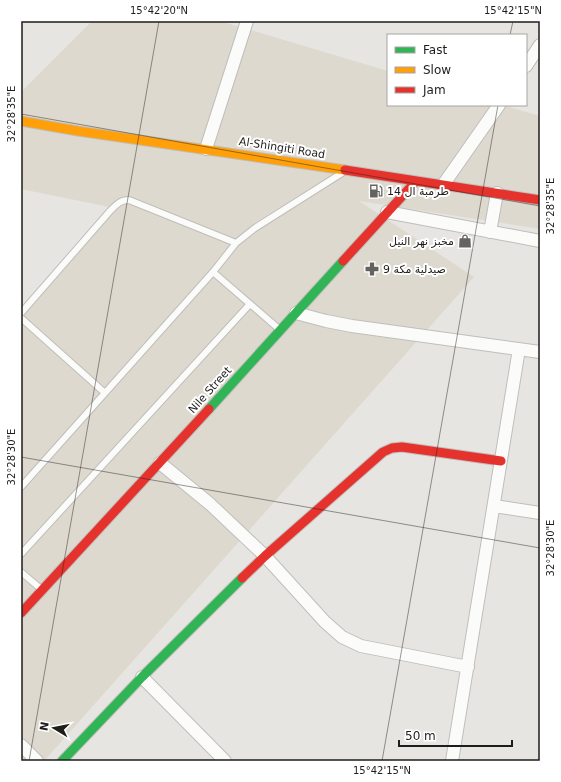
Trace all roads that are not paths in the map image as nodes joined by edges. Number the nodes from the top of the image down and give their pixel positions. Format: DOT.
graph roads {
  1 [pos="247,21"];
  2 [pos="540,46"];
  3 [pos="527,65"];
  4 [pos="498,106"];
  5 [pos="21,121"];
  6 [pos="206,149"];
  7 [pos="346,170"];
  8 [pos="416,181"];
  9 [pos="443,185"];
  10 [pos="496,193"];
  11 [pos="540,200"];
  12 [pos="387,212"];
  13 [pos="490,232"];
  14 [pos="540,241"];
  15 [pos="236,243"];
  16 [pos="213,272"];
  17 [pos="21,301"];
  18 [pos="28,304"];
  19 [pos="250,304"];
  20 [pos="21,313"];
  21 [pos="296,313"];
  22 [pos="21,318"];
  23 [pos="280,330"];
  24 [pos="519,349"];
  25 [pos="540,352"];
  26 [pos="105,393"];
  27 [pos="501,461"];
  28 [pos="160,463"];
  29 [pos="21,486"];
  30 [pos="494,506"];
  31 [pos="540,513"];
  32 [pos="21,554"];
  33 [pos="265,556"];
  34 [pos="21,572"];
  35 [pos="42,591"];
  36 [pos="21,613"];
  37 [pos="468,667"];
  38 [pos="142,677"];
  39 [pos="21,745"];
  40 [pos="37,761"];
  41 [pos="62,761"];
  42 [pos="225,761"];
  43 [pos="452,761"];
  1 -- 6 [label="street"];
  2 -- 3 [label="street"];
  4 -- 9 [label="street"];
  5 -- 6 [label="street, Al-Shingiti Road"];
  6 -- 7 [label="street, Al-Shingiti Road"];
  7 -- 8 [label="street, Al-Shingiti Road"];
  7 -- 15 [label="lane"];
  8 -- 9 [label="street, Al-Shingiti Road"];
  8 -- 12 [label="street, Nile Street"];
  9 -- 10 [label="street, Al-Shingiti Road"];
  10 -- 11 [label="street, Al-Shingiti Road"];
  10 -- 13 [label="street"];
  12 -- 13 [label="street"];
  12 -- 21 [label="street, Nile Street"];
  13 -- 14 [label="street"];
  15 -- 16 [label="lane"];
  15 -- 18 [label="lane"];
  16 -- 19 [label="lane"];
  16 -- 26 [label="lane"];
  17 -- 18 [label="lane"];
  18 -- 20 [label="lane"];
  19 -- 23 [label="lane"];
  19 -- 32 [label="lane"];
  21 -- 23 [label="street, Nile Street"];
  21 -- 24 [label="street"];
  22 -- 26 [label="lane"];
  23 -- 28 [label="street, Nile Street"];
  24 -- 25 [label="street"];
  24 -- 27 [label="street"];
  26 -- 29 [label="lane"];
  27 -- 30 [label="street"];
  27 -- 33 [label="street"];
  28 -- 33 [label="street"];
  28 -- 35 [label="street, Nile Street"];
  30 -- 31 [label="street"];
  30 -- 37 [label="street"];
  33 -- 37 [label="street"];
  33 -- 38 [label="street"];
  34 -- 35 [label="lane"];
  35 -- 36 [label="street, Nile Street"];
  37 -- 43 [label="street"];
  38 -- 41 [label="street"];
  38 -- 42 [label="street"];
  39 -- 40 [label="street"];
}
